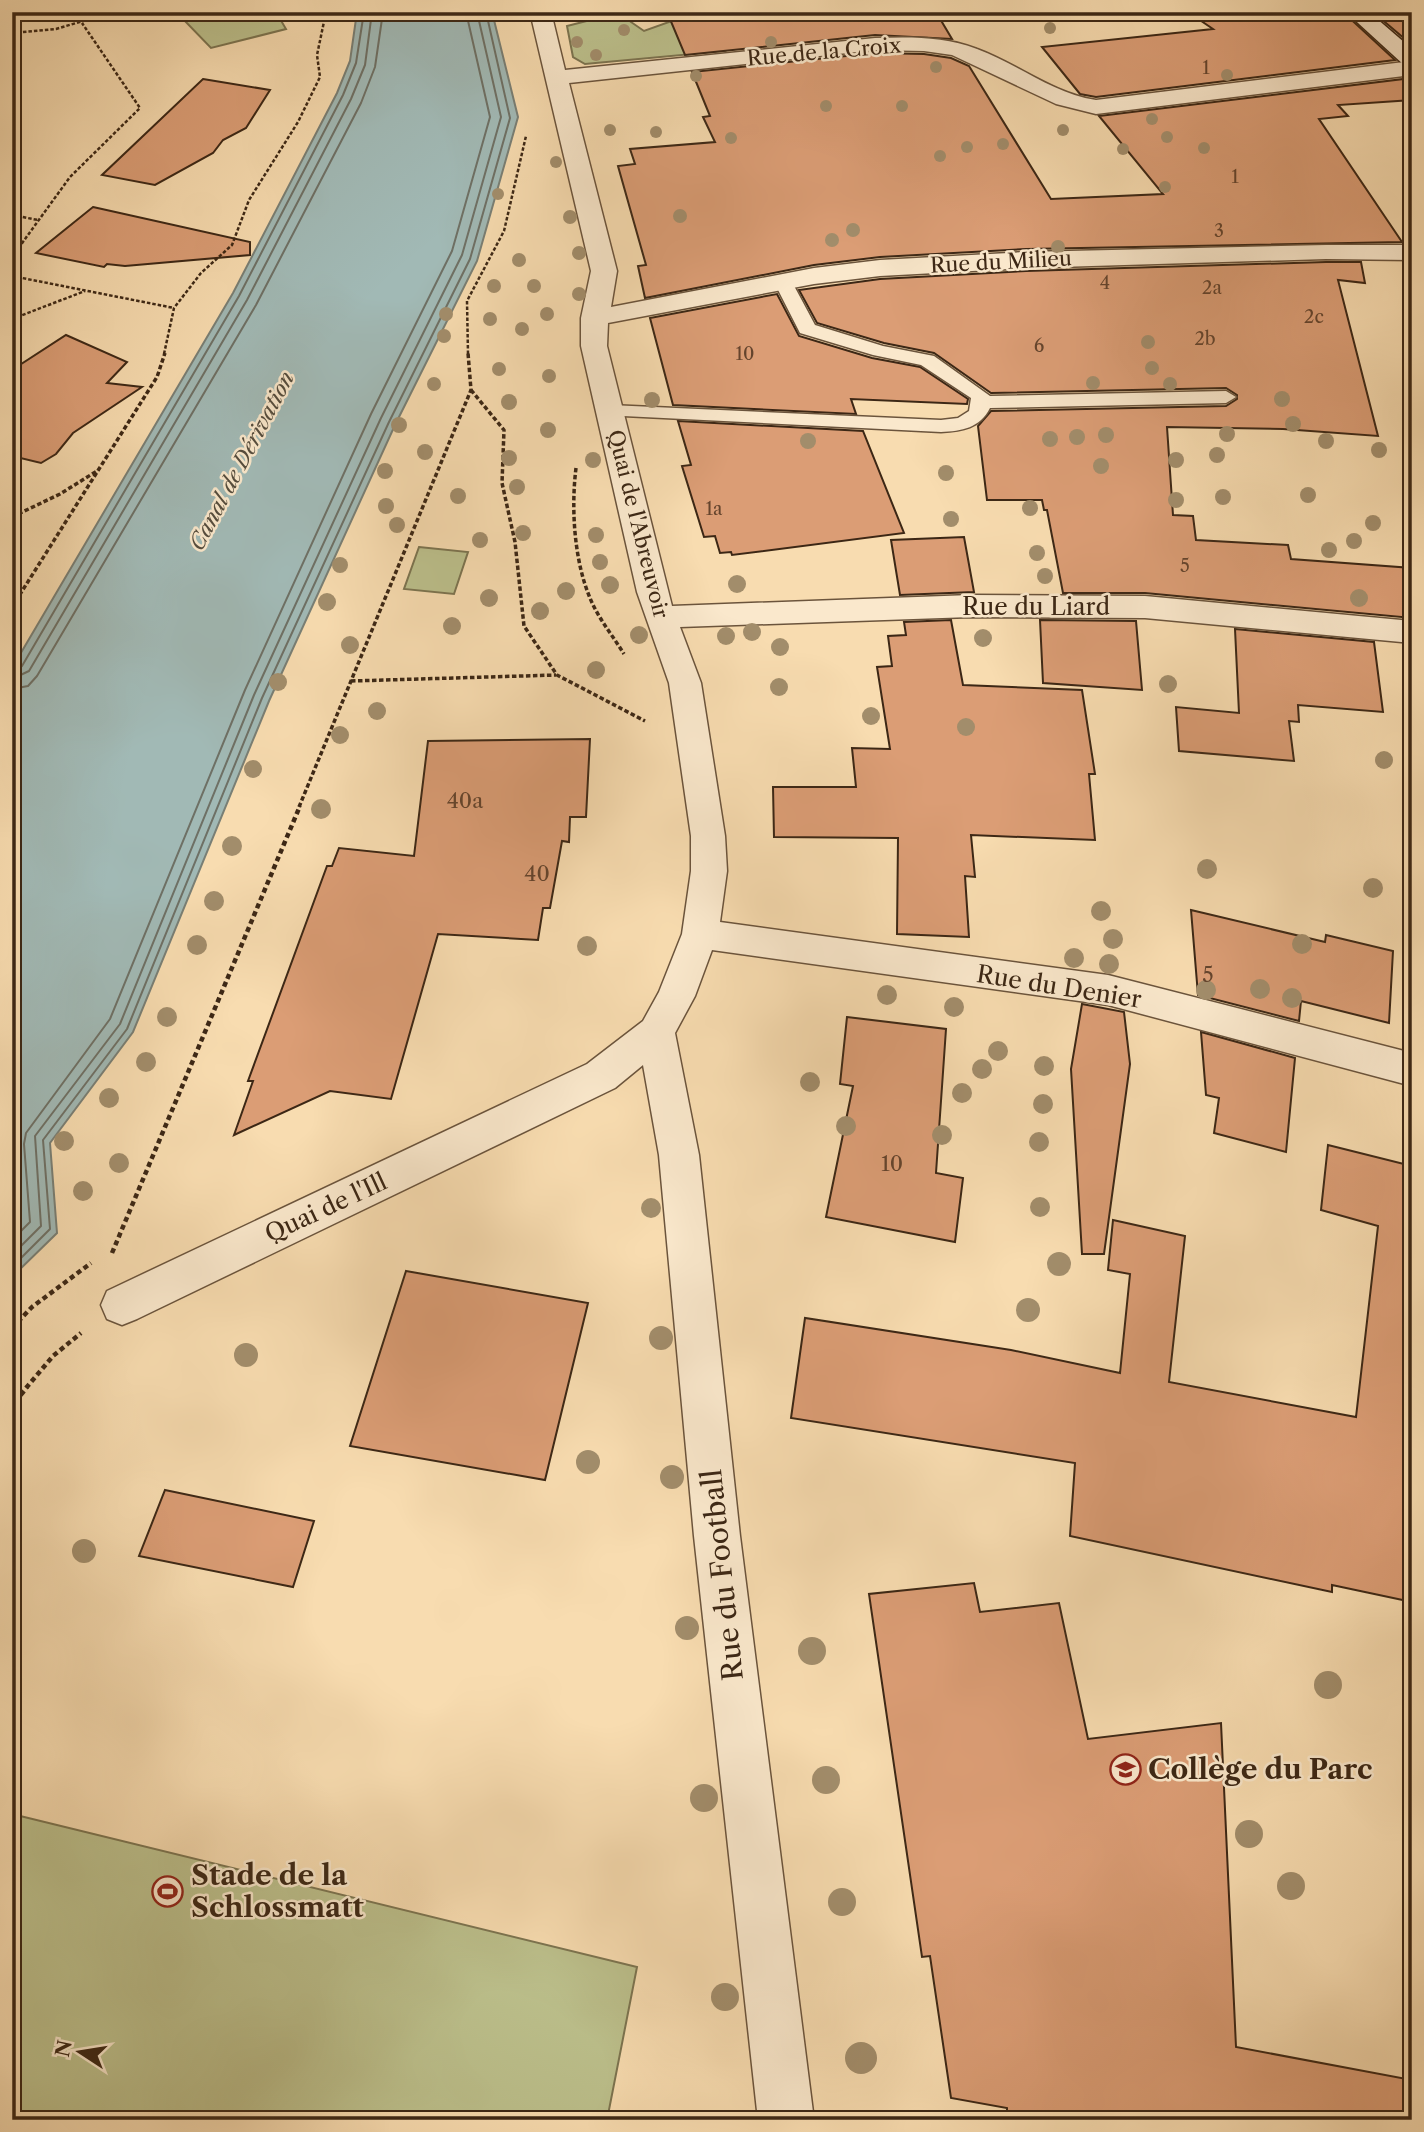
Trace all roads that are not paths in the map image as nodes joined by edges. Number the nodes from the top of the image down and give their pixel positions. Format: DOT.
graph roads {
  1 [pos="540,12"];
  2 [pos="1356,12"];
  3 [pos="1412,60"];
  4 [pos="1412,68"];
  5 [pos="558,77"];
  6 [pos="1412,253"];
  7 [pos="783,282"];
  8 [pos="594,318"];
  9 [pos="1226,397"];
  10 [pos="982,402"];
  11 [pos="610,411"];
  12 [pos="660,617"];
  13 [pos="1412,632"];
  14 [pos="700,934"];
  15 [pos="656,1032"];
  16 [pos="1412,1070"];
  17 [pos="122,1305"];
  18 [pos="786,2120"];
  1 -- 5 [label="street, Quai de l'Abreuvoir"];
  2 -- 3 [label="street"];
  4 -- 5 [label="street, Rue de la Croix"];
  5 -- 8 [label="street, Quai de l'Abreuvoir"];
  6 -- 7 [label="street, Rue du Milieu"];
  7 -- 8 [label="street, Rue du Milieu"];
  7 -- 10 [label="lane"];
  8 -- 11 [label="street, Quai de l'Abreuvoir"];
  9 -- 10 [label="lane"];
  10 -- 11 [label="lane"];
  11 -- 12 [label="street, Quai de l'Abreuvoir"];
  12 -- 13 [label="street, Rue du Liard"];
  12 -- 14 [label="street, Quai de l'Abreuvoir"];
  14 -- 15 [label="street, Quai de l'Abreuvoir"];
  14 -- 16 [label="street, Rue du Denier"];
  15 -- 17 [label="street, Quai de l'Ill"];
  15 -- 18 [label="street, Rue du Football"];
}
